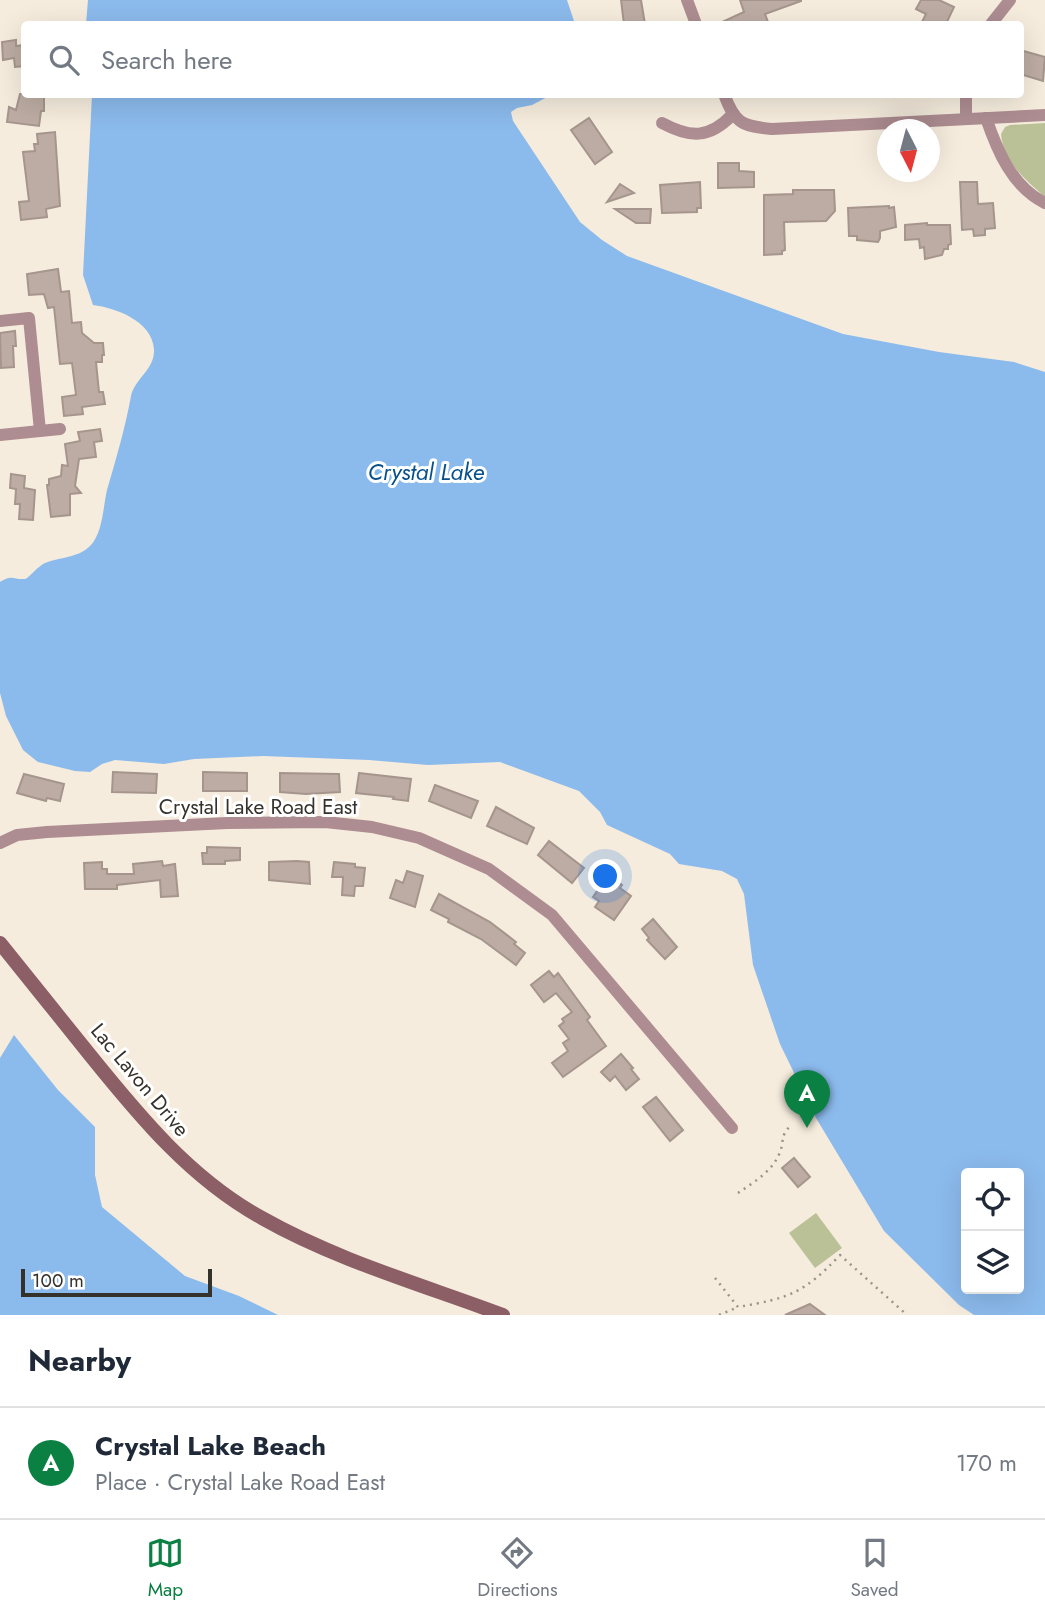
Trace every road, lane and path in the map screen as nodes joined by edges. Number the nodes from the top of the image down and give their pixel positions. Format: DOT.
graph roads {
  1 [pos="687,0"];
  2 [pos="1010,0"];
  3 [pos="695,21"];
  4 [pos="993,21"];
  5 [pos="725,98"];
  6 [pos="966,98"];
  7 [pos="1045,115"];
  8 [pos="732,116"];
  9 [pos="966,118"];
  10 [pos="986,118"];
  11 [pos="662,123"];
  12 [pos="1045,203"];
  13 [pos="0,321"];
  14 [pos="60,429"];
  15 [pos="40,431"];
  16 [pos="0,435"];
  17 [pos="0,843"];
  18 [pos="0,943"];
  19 [pos="790,1126"];
  20 [pos="732,1128"];
  21 [pos="738,1193"];
  22 [pos="715,1278"];
  23 [pos="738,1307"];
  24 [pos="503,1315"];
  25 [pos="719,1315"];
  26 [pos="907,1315"];
  1 -- 3 [label="street"];
  2 -- 4 [label="street"];
  5 -- 8 [label="street"];
  6 -- 9 [label="street"];
  7 -- 10 [label="street"];
  8 -- 9 [label="street"];
  8 -- 11 [label="street"];
  9 -- 10 [label="street"];
  10 -- 12 [label="street"];
  13 -- 15 [label="street"];
  14 -- 15 [label="street"];
  15 -- 16 [label="street"];
  17 -- 20 [label="street, Crystal Lake Road East"];
  18 -- 24 [label="street, Lac Lavon Drive"];
  19 -- 21 [label="path"];
  22 -- 23 [label="path"];
  23 -- 25 [label="path"];
  23 -- 26 [label="path"];
}
